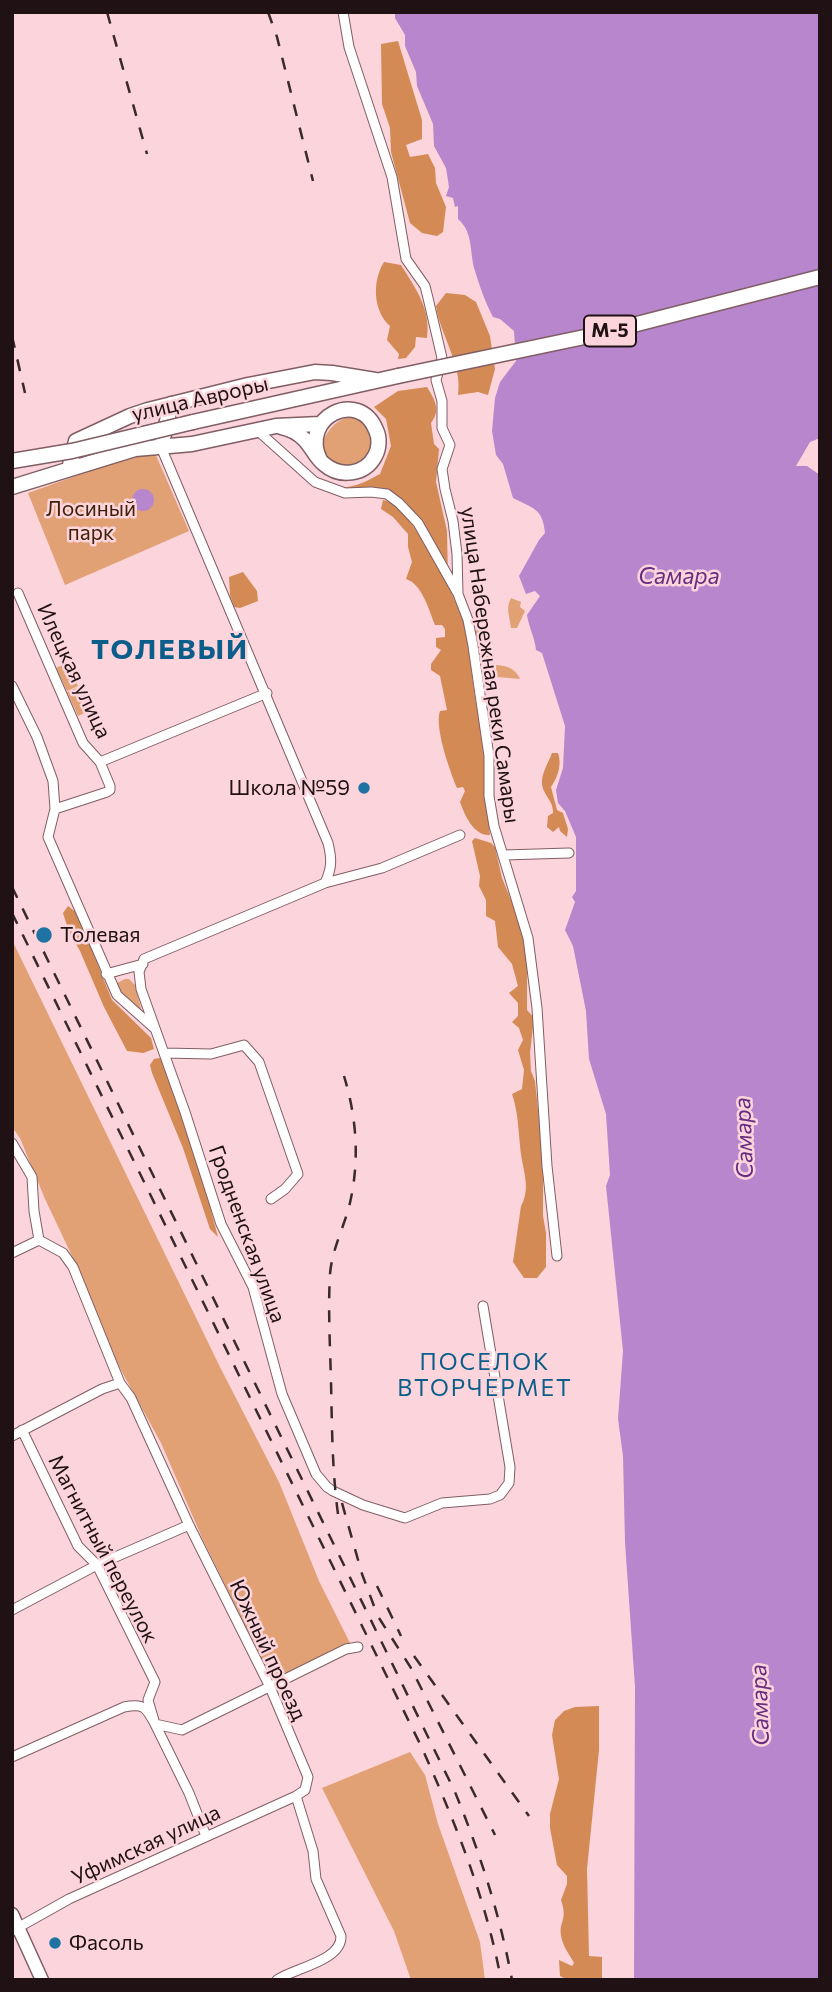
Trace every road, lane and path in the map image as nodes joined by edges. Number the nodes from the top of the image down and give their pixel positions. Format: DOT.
graph roads {
  1 [pos="342,12"];
  2 [pos="820,278"];
  3 [pos="315,372"];
  4 [pos="375,380"];
  5 [pos="315,393"];
  6 [pos="299,397"];
  7 [pos="171,404"];
  8 [pos="362,413"];
  9 [pos="323,421"];
  10 [pos="276,426"];
  11 [pos="257,430"];
  12 [pos="161,447"];
  13 [pos="320,460"];
  14 [pos="12,461"];
  15 [pos="69,469"];
  16 [pos="12,487"];
  17 [pos="18,593"];
  18 [pos="458,594"];
  19 [pos="12,686"];
  20 [pos="267,693"];
  21 [pos="100,762"];
  22 [pos="55,809"];
  23 [pos="460,835"];
  24 [pos="569,853"];
  25 [pos="504,855"];
  26 [pos="325,883"];
  27 [pos="141,968"];
  28 [pos="106,974"];
  29 [pos="155,1029"];
  30 [pos="164,1053"];
  31 [pos="12,1143"];
  32 [pos="271,1199"];
  33 [pos="39,1240"];
  34 [pos="12,1254"];
  35 [pos="557,1256"];
  36 [pos="483,1306"];
  37 [pos="120,1383"];
  38 [pos="22,1430"];
  39 [pos="12,1436"];
  40 [pos="189,1525"];
  41 [pos="97,1565"];
  42 [pos="12,1610"];
  43 [pos="358,1647"];
  44 [pos="270,1688"];
  45 [pos="155,1724"];
  46 [pos="12,1757"];
  47 [pos="296,1796"];
  48 [pos="206,1836"];
  49 [pos="12,1914"];
  50 [pos="16,1929"];
  51 [pos="42,1980"];
  52 [pos="277,1980"];
  1 -- 18 [label="street, улица Набережная реки Самары"];
  2 -- 4 [label="main road, улица Авроры / М-5, bridge"];
  3 -- 4 [label="main road"];
  3 -- 5 [label="main road"];
  3 -- 7 [label="main road"];
  4 -- 5 [label="main road, улица Авроры / М-5"];
  4 -- 8 [label="main road"];
  5 -- 6 [label="main road, улица Авроры / М-5"];
  6 -- 9 [label="main road"];
  6 -- 14 [label="main road, улица Авроры / М-5, bridge"];
  7 -- 12 [label="main road"];
  7 -- 15 [label="main road"];
  8 -- 9 [label="main road"];
  8 -- 13 [label="main road"];
  9 -- 10 [label="main road"];
  9 -- 13 [label="main road"];
  10 -- 11 [label="main road"];
  10 -- 13 [label="main road"];
  11 -- 12 [label="main road"];
  11 -- 18 [label="street"];
  12 -- 15 [label="main road"];
  12 -- 20 [label="street"];
  15 -- 16 [label="main road"];
  17 -- 21 [label="street, Илецкая улица"];
  18 -- 25 [label="street, улица Набережная реки Самары"];
  19 -- 22 [label="street, Гродненская улица"];
  20 -- 21 [label="street"];
  20 -- 26 [label="street"];
  21 -- 22 [label="street"];
  22 -- 28 [label="street, Гродненская улица"];
  23 -- 26 [label="street"];
  24 -- 25 [label="street"];
  25 -- 35 [label="street, улица Набережная реки Самары"];
  26 -- 27 [label="street"];
  27 -- 28 [label="street"];
  27 -- 29 [label="street, Гродненская улица"];
  28 -- 29 [label="street, Гродненская улица"];
  29 -- 30 [label="street, Гродненская улица"];
  30 -- 32 [label="street"];
  30 -- 36 [label="street, Гродненская улица"];
  31 -- 33 [label="street"];
  33 -- 34 [label="street"];
  33 -- 37 [label="street, Южный проезд"];
  37 -- 38 [label="street"];
  37 -- 40 [label="street, Южный проезд"];
  38 -- 39 [label="street"];
  38 -- 41 [label="street, Магнитный переулок"];
  40 -- 41 [label="street"];
  40 -- 44 [label="street, Южный проезд"];
  41 -- 42 [label="street"];
  41 -- 45 [label="street, Магнитный переулок"];
  43 -- 44 [label="street"];
  44 -- 45 [label="street"];
  44 -- 47 [label="street, Южный проезд"];
  45 -- 46 [label="street"];
  45 -- 48 [label="street, Магнитный переулок"];
  47 -- 48 [label="street, Уфимская улица"];
  47 -- 52 [label="street"];
  48 -- 50 [label="street, Уфимская улица"];
  49 -- 50 [label="main road"];
  50 -- 51 [label="main road"];
}
